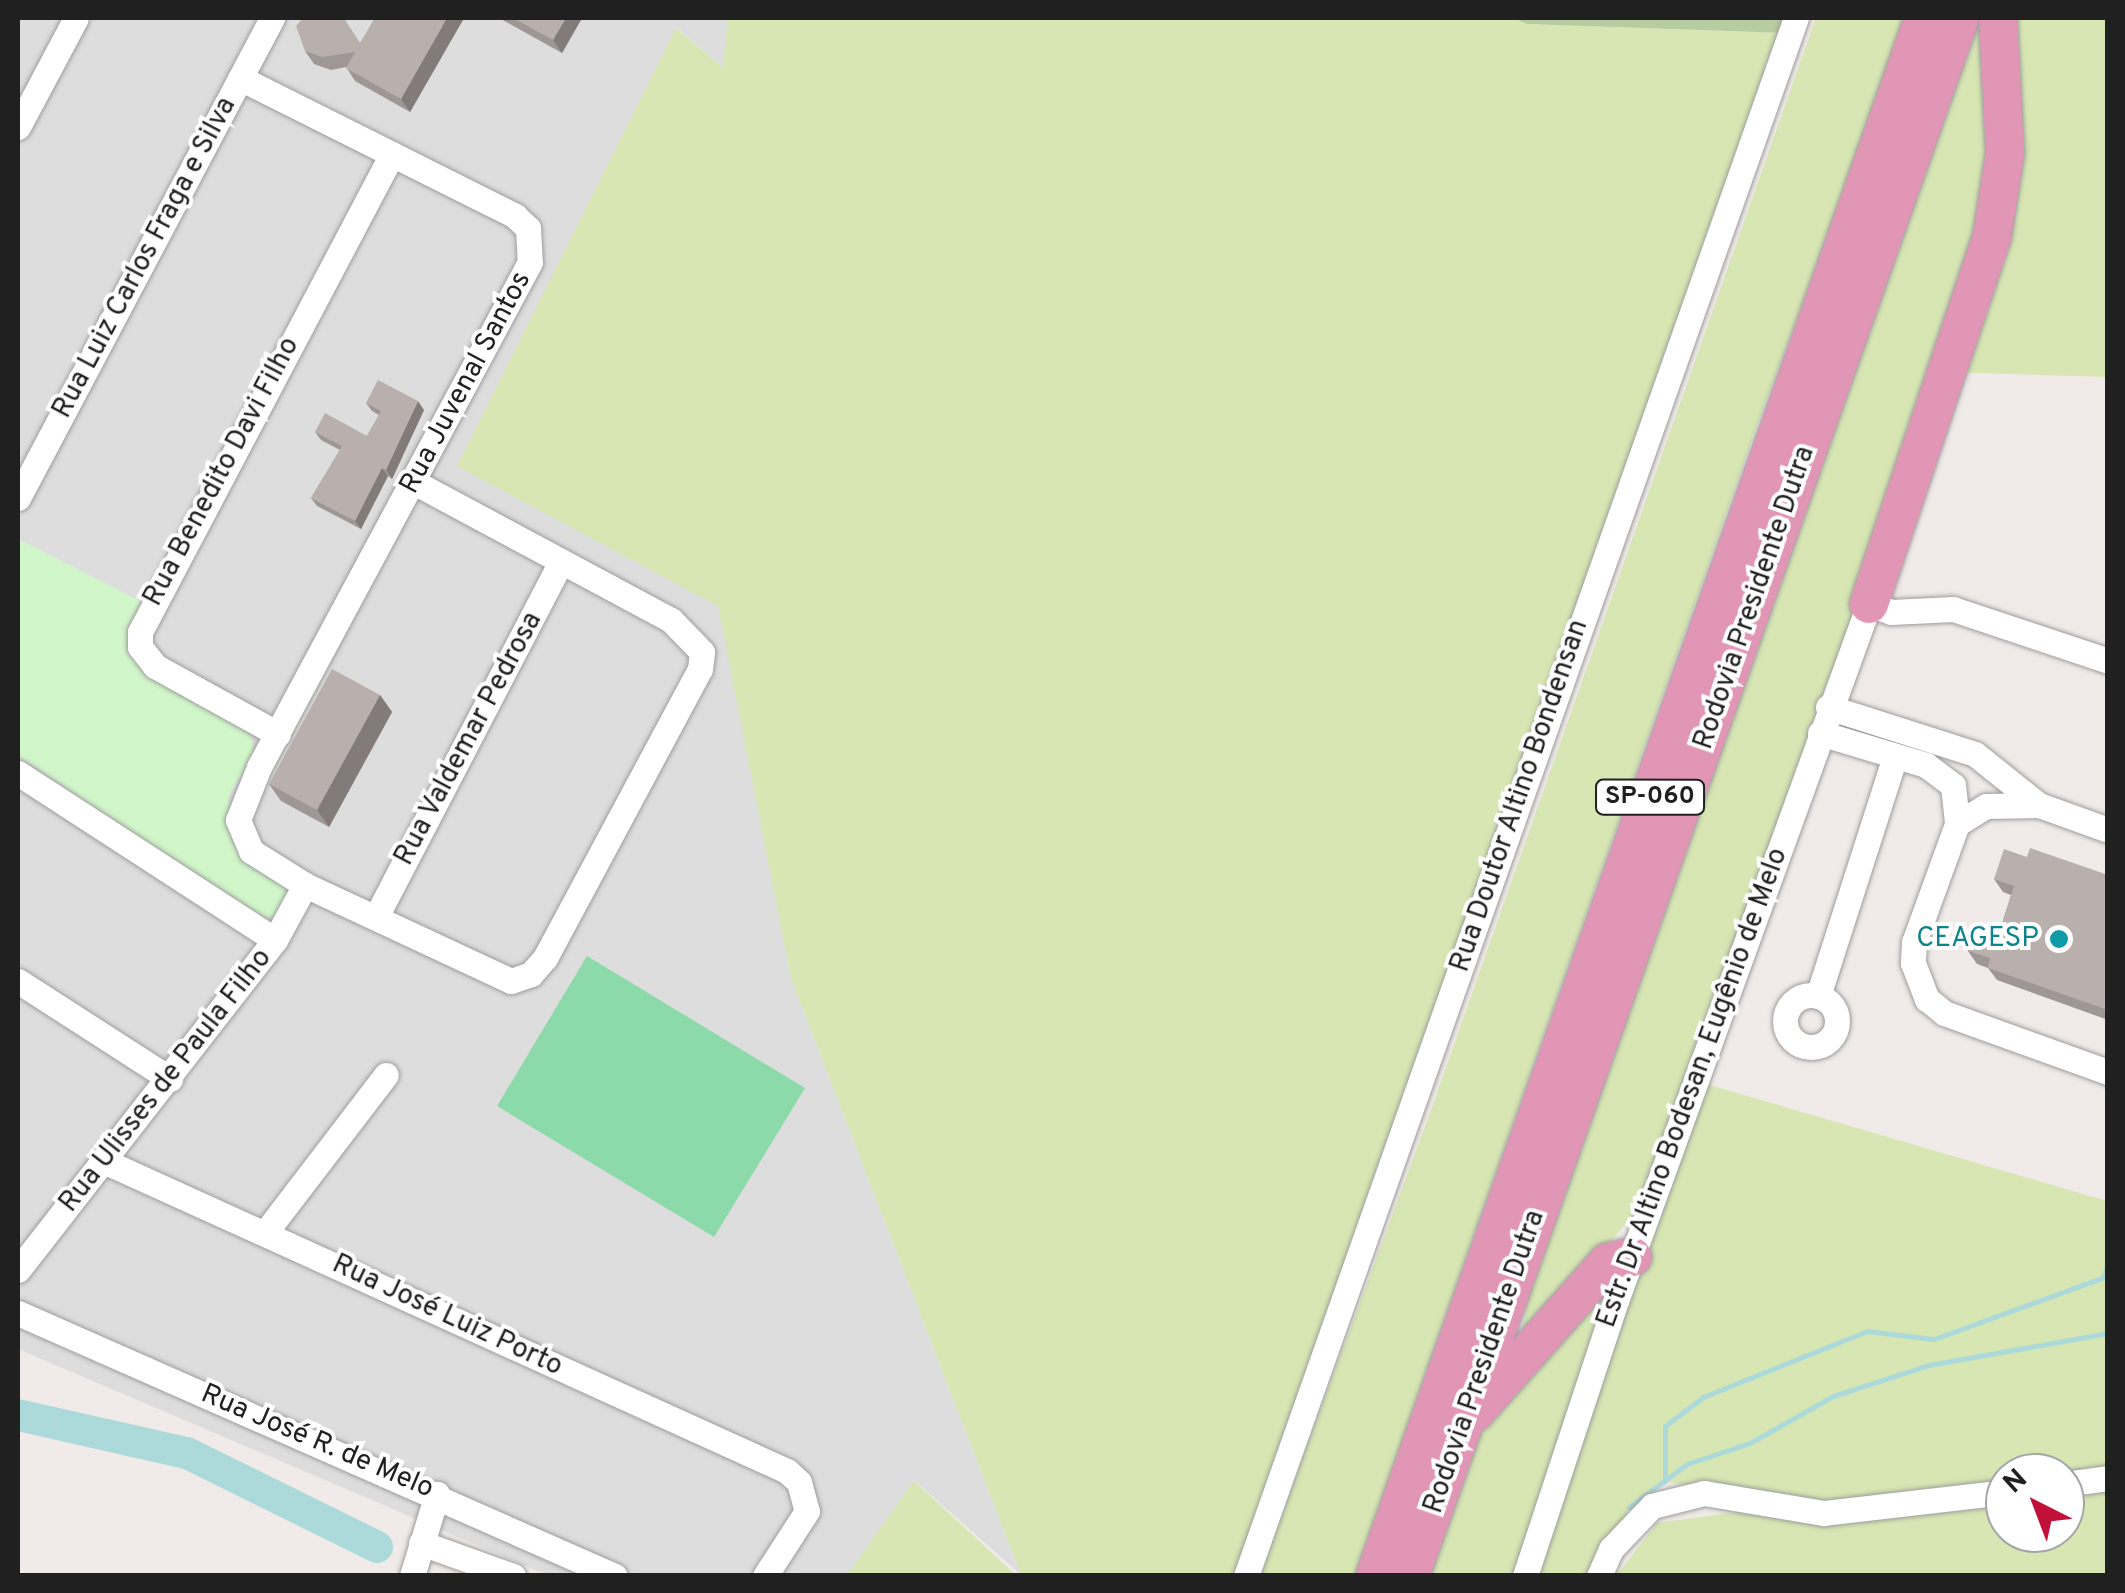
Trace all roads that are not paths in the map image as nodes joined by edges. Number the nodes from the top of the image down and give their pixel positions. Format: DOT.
graph roads {
  1 [pos="76,18"];
  2 [pos="272,18"];
  3 [pos="1796,18"];
  4 [pos="1924,18"];
  5 [pos="1960,18"];
  6 [pos="1998,18"];
  7 [pos="240,78"];
  8 [pos="18,128"];
  9 [pos="392,154"];
  10 [pos="414,482"];
  11 [pos="18,498"];
  12 [pos="561,562"];
  13 [pos="1869,604"];
  14 [pos="2108,661"];
  15 [pos="1828,706"];
  16 [pos="1820,733"];
  17 [pos="278,734"];
  18 [pos="1895,756"];
  19 [pos="18,773"];
  20 [pos="2039,805"];
  21 [pos="1958,824"];
  22 [pos="2108,830"];
  23 [pos="305,885"];
  24 [pos="376,917"];
  25 [pos="276,940"];
  26 [pos="21,990"];
  27 [pos="1818,996"];
  28 [pos="2108,1072"];
  29 [pos="386,1075"];
  30 [pos="170,1079"];
  31 [pos="106,1162"];
  32 [pos="265,1232"];
  33 [pos="1632,1258"];
  34 [pos="18,1270"];
  35 [pos="18,1313"];
  36 [pos="1464,1425"];
  37 [pos="437,1494"];
  38 [pos="1985,1494"];
  39 [pos="421,1542"];
  40 [pos="412,1576"];
  41 [pos="513,1576"];
  42 [pos="615,1576"];
  43 [pos="765,1576"];
  44 [pos="1246,1576"];
  45 [pos="1375,1576"];
  46 [pos="1410,1576"];
  47 [pos="1525,1576"];
  48 [pos="1599,1576"];
  1 -- 8 [label="street"];
  2 -- 7 [label="street, Rua Luiz Carlos Fraga e Silva"];
  3 -- 44 [label="street, Rua Doutor Altino Bondensan"];
  4 -- 45 [label="highway, Rodovia Presidente Dutra / SP-060"];
  5 -- 36 [label="highway, Rodovia Presidente Dutra / SP-060"];
  6 -- 13 [label="highway"];
  7 -- 9 [label="street, Rua Juvenal Santos"];
  7 -- 11 [label="street, Rua Luiz Carlos Fraga e Silva"];
  9 -- 10 [label="street, Rua Juvenal Santos"];
  9 -- 17 [label="street, Rua Benedito Davi Filho"];
  10 -- 12 [label="street"];
  10 -- 17 [label="street, Rua Juvenal Santos"];
  12 -- 24 [label="street, Rua Valdemar Pedrosa"];
  12 -- 24 [label="street, Rua Juvenal Santos"];
  13 -- 14 [label="street"];
  13 -- 15 [label="street, Estr. Dr Altino Bodesan, Eugênio de Melo"];
  15 -- 16 [label="street, Estr. Dr Altino Bodesan, Eugênio de Melo"];
  15 -- 20 [label="street"];
  16 -- 18 [label="street"];
  16 -- 33 [label="street, Estr. Dr Altino Bodesan, Eugênio de Melo"];
  17 -- 23 [label="street, Rua Juvenal Santos"];
  18 -- 21 [label="street"];
  18 -- 27 [label="street"];
  19 -- 25 [label="street"];
  20 -- 21 [label="street"];
  20 -- 22 [label="street"];
  21 -- 28 [label="street"];
  23 -- 24 [label="street, Rua Juvenal Santos"];
  23 -- 25 [label="street, Rua Ulisses de Paula Filho"];
  25 -- 30 [label="street, Rua Ulisses de Paula Filho"];
  26 -- 30 [label="street"];
  29 -- 32 [label="street"];
  30 -- 31 [label="street, Rua Ulisses de Paula Filho"];
  31 -- 32 [label="street, Rua José Luiz Porto"];
  31 -- 34 [label="street, Rua Ulisses de Paula Filho"];
  32 -- 43 [label="street, Rua José Luiz Porto"];
  33 -- 36 [label="highway"];
  33 -- 47 [label="street, Estr. Dr Altino Bodesan, Eugênio de Melo"];
  35 -- 37 [label="street, Rua José R. de Melo"];
  36 -- 46 [label="highway, Rodovia Presidente Dutra / SP-060"];
  37 -- 39 [label="street"];
  37 -- 42 [label="street, Rua José R. de Melo"];
  38 -- 48 [label="street"];
  39 -- 40 [label="street"];
  39 -- 41 [label="street"];
}
